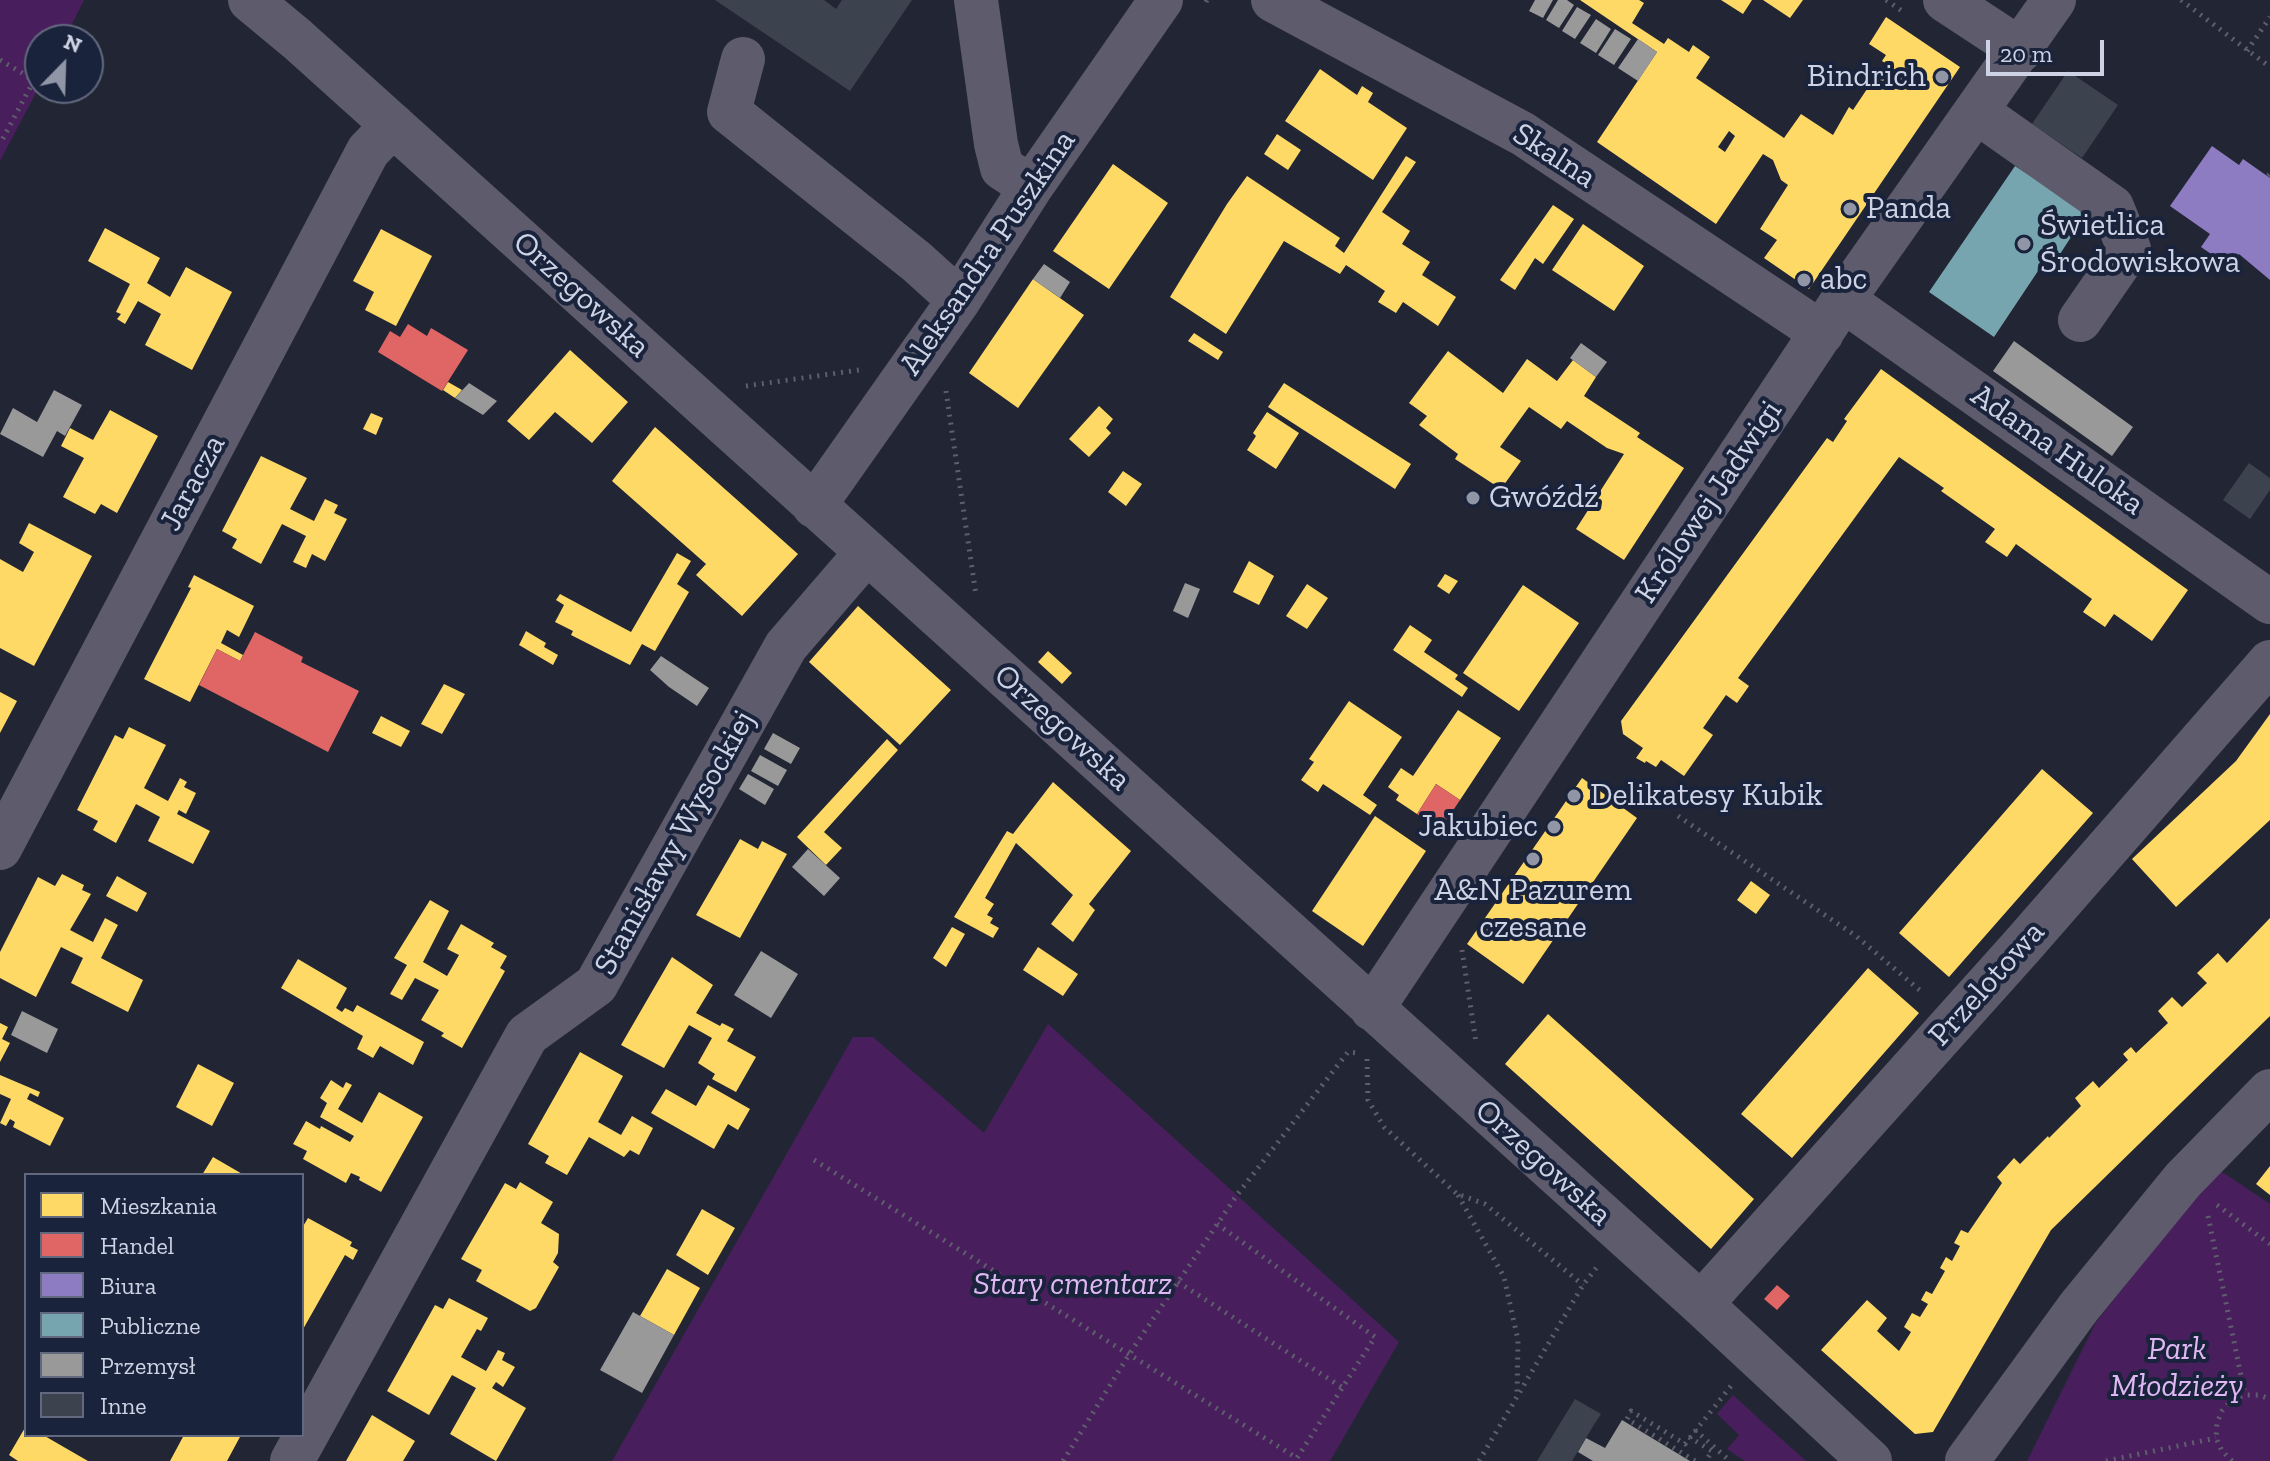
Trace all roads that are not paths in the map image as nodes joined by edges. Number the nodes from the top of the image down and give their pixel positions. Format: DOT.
graph roads {
  1 [pos="250,0"];
  2 [pos="976,0"];
  3 [pos="1161,0"];
  4 [pos="1273,0"];
  5 [pos="1945,0"];
  6 [pos="2054,0"];
  7 [pos="2021,50"];
  8 [pos="743,59"];
  9 [pos="1977,112"];
  10 [pos="393,125"];
  11 [pos="1031,187"];
  12 [pos="959,300"];
  13 [pos="1832,317"];
  14 [pos="2080,320"];
  15 [pos="814,506"];
  16 [pos="867,552"];
  17 [pos="2270,602"];
  18 [pos="2270,662"];
  19 [pos="0,848"];
  20 [pos="1372,1009"];
  21 [pos="2270,1091"];
  22 [pos="1701,1304"];
  23 [pos="292,1461"];
  24 [pos="1870,1461"];
  25 [pos="1967,1461"];
  1 -- 10 [label="street, Orzegowska"];
  2 -- 11 [label="street"];
  3 -- 11 [label="street, Aleksandra Puszkina"];
  4 -- 13 [label="street, Skalna"];
  5 -- 7 [label="street"];
  6 -- 7 [label="street, Królowej Jadwigi"];
  7 -- 9 [label="street, Królowej Jadwigi"];
  8 -- 12 [label="street"];
  9 -- 13 [label="street, Królowej Jadwigi"];
  9 -- 14 [label="street"];
  10 -- 15 [label="street, Orzegowska"];
  10 -- 19 [label="street, Jaracza"];
  11 -- 12 [label="street, Aleksandra Puszkina"];
  12 -- 15 [label="street, Aleksandra Puszkina"];
  13 -- 17 [label="street, Adama Huloka"];
  13 -- 20 [label="street, Królowej Jadwigi"];
  15 -- 16 [label="street, Orzegowska"];
  16 -- 20 [label="street, Orzegowska"];
  16 -- 23 [label="street, Stanisławy Wysockiej"];
  18 -- 22 [label="street, Przelotowa"];
  20 -- 22 [label="street, Orzegowska"];
  21 -- 25 [label="street"];
  22 -- 24 [label="street, Orzegowska"];
}
